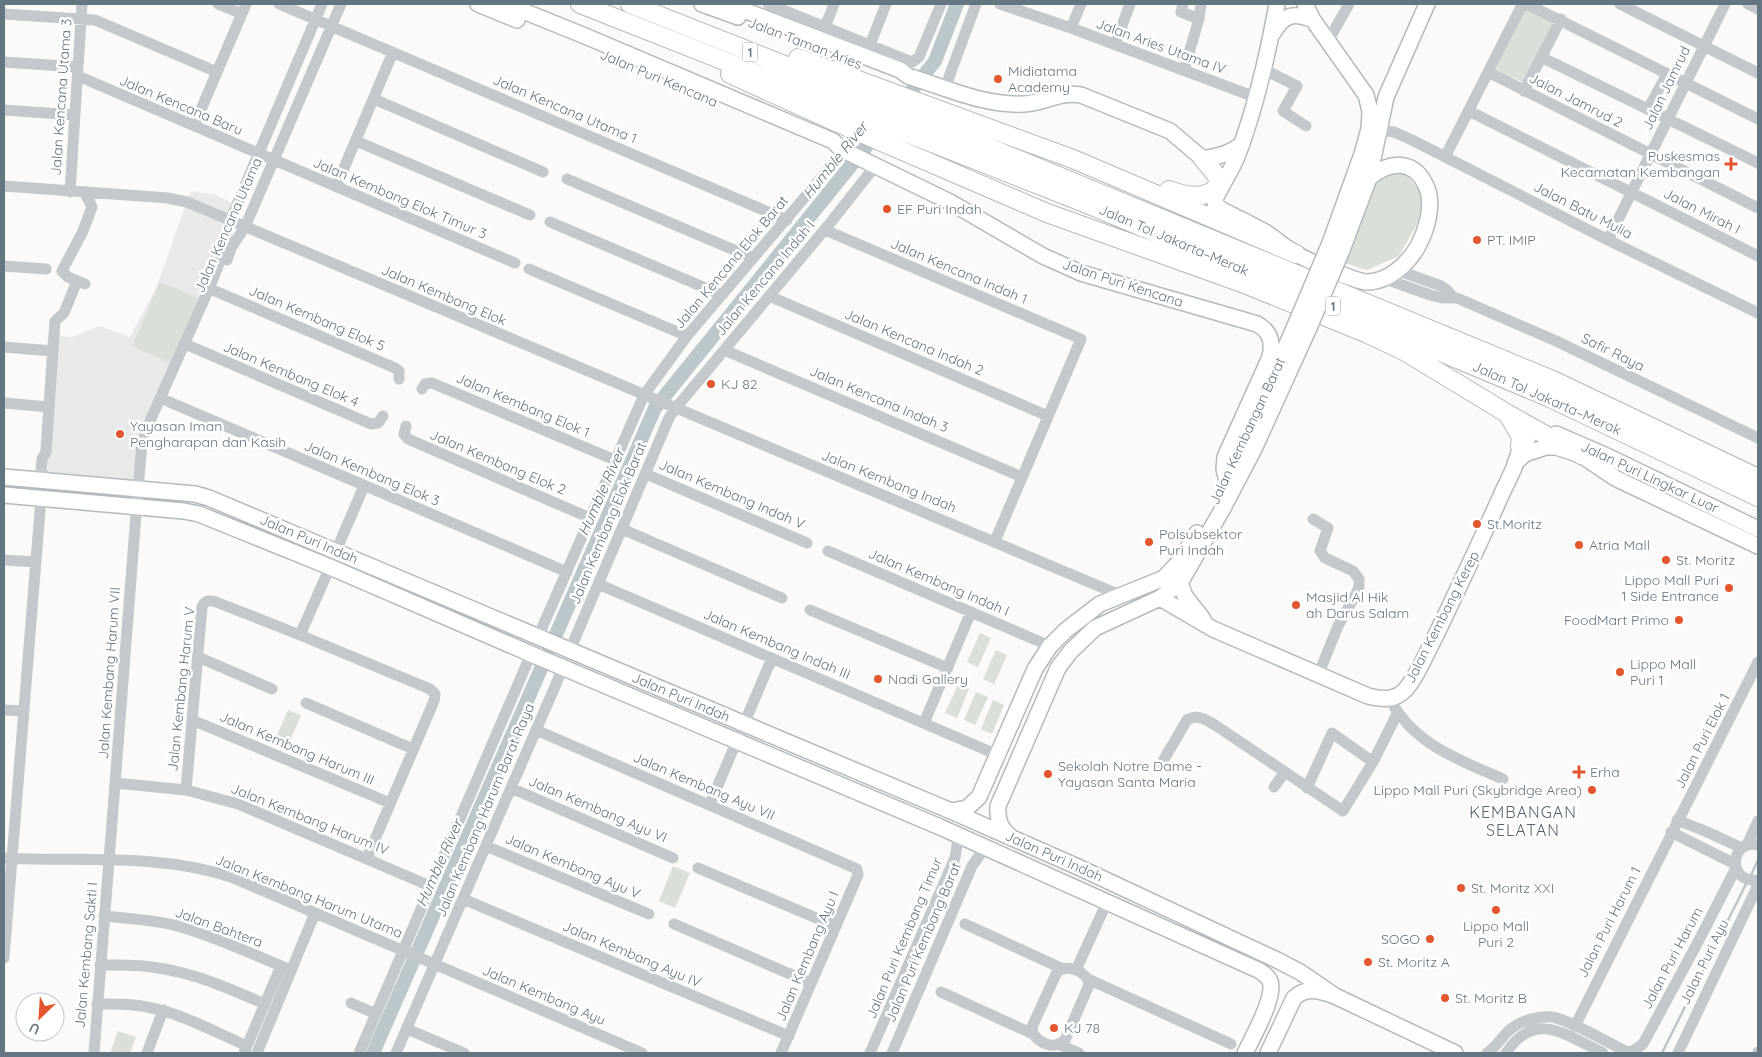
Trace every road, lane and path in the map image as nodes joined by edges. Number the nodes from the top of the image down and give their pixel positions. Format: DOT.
graph roads {
  1 [pos="82,4"];
  2 [pos="218,4"];
  3 [pos="279,4"];
  4 [pos="322,4"];
  5 [pos="340,4"];
  6 [pos="478,4"];
  7 [pos="506,4"];
  8 [pos="580,4"];
  9 [pos="641,4"];
  10 [pos="702,4"];
  11 [pos="768,4"];
  12 [pos="834,4"];
  13 [pos="886,4"];
  14 [pos="941,4"];
  15 [pos="976,4"];
  16 [pos="1000,4"];
  17 [pos="1080,4"];
  18 [pos="1130,4"];
  19 [pos="1184,4"];
  20 [pos="1201,4"];
  21 [pos="1277,4"];
  22 [pos="1305,4"];
  23 [pos="1349,4"];
  24 [pos="1427,4"];
  25 [pos="1527,4"];
  26 [pos="1620,4"];
  27 [pos="1724,4"];
  28 [pos="1748,4"];
  29 [pos="734,8"];
  30 [pos="244,9"];
  31 [pos="1033,9"];
  32 [pos="1758,9"];
  33 [pos="4,14"];
  34 [pos="81,19"];
  35 [pos="316,19"];
  36 [pos="1199,19"];
  37 [pos="1313,20"];
  38 [pos="1561,20"];
  39 [pos="331,26"];
  40 [pos="825,27"];
  41 [pos="1071,28"];
  42 [pos="1272,36"];
  43 [pos="1328,41"];
  44 [pos="870,45"];
  45 [pos="1115,45"];
  46 [pos="1704,46"];
  47 [pos="394,52"];
  48 [pos="1541,57"];
  49 [pos="4,62"];
  50 [pos="1400,68"];
  51 [pos="1263,69"];
  52 [pos="1184,70"];
  53 [pos="78,71"];
  54 [pos="217,72"];
  55 [pos="1488,72"];
  56 [pos="1758,73"];
  57 [pos="1667,74"];
  58 [pos="1359,84"];
  59 [pos="1686,84"];
  60 [pos="941,87"];
  61 [pos="1524,90"];
  62 [pos="866,91"];
  63 [pos="1255,97"];
  64 [pos="374,99"];
  65 [pos="1648,109"];
  66 [pos="4,110"];
  67 [pos="1469,111"];
  68 [pos="75,115"];
  69 [pos="1668,118"];
  70 [pos="851,119"];
  71 [pos="964,119"];
  72 [pos="1758,119"];
  73 [pos="905,122"];
  74 [pos="1380,123"];
  75 [pos="194,126"];
  76 [pos="1306,126"];
  77 [pos="356,141"];
  78 [pos="1242,144"];
  79 [pos="844,151"];
  80 [pos="258,154"];
  81 [pos="1650,155"];
  82 [pos="1445,157"];
  83 [pos="1203,159"];
  84 [pos="1757,159"];
  85 [pos="274,160"];
  86 [pos="873,164"];
  87 [pos="543,172"];
  88 [pos="1369,178"];
  89 [pos="568,179"];
  90 [pos="4,186"];
  91 [pos="336,187"];
  92 [pos="70,192"];
  93 [pos="1632,192"];
  94 [pos="85,193"];
  95 [pos="1758,208"];
  96 [pos="530,215"];
  97 [pos="787,220"];
  98 [pos="230,221"];
  99 [pos="550,222"];
  100 [pos="245,227"];
  101 [pos="825,230"];
  102 [pos="1608,240"];
  103 [pos="1336,247"];
  104 [pos="1296,254"];
  105 [pos="1758,256"];
  106 [pos="752,258"];
  107 [pos="515,263"];
  108 [pos="4,266"];
  109 [pos="529,269"];
  110 [pos="46,270"];
  111 [pos="1397,270"];
  112 [pos="1383,278"];
  113 [pos="212,291"];
  114 [pos="722,295"];
  115 [pos="769,296"];
  116 [pos="1453,297"];
  117 [pos="1758,313"];
  118 [pos="1302,327"];
  119 [pos="687,336"];
  120 [pos="4,346"];
  121 [pos="188,346"];
  122 [pos="724,350"];
  123 [pos="53,351"];
  124 [pos="399,379"];
  125 [pos="422,389"];
  126 [pos="645,396"];
  127 [pos="167,401"];
  128 [pos="4,403"];
  129 [pos="48,407"];
  130 [pos="673,408"];
  131 [pos="1508,414"];
  132 [pos="383,416"];
  133 [pos="1048,416"];
  134 [pos="406,426"];
  135 [pos="1540,431"];
  136 [pos="149,432"];
  137 [pos="1758,438"];
  138 [pos="1520,446"];
  139 [pos="1581,455"];
  140 [pos="615,460"];
  141 [pos="1516,463"];
  142 [pos="646,474"];
  143 [pos="1022,476"];
  144 [pos="4,477"];
  145 [pos="43,478"];
  146 [pos="1758,478"];
  147 [pos="1227,481"];
  148 [pos="364,486"];
  149 [pos="141,490"];
  150 [pos="4,495"];
  151 [pos="1758,497"];
  152 [pos="41,498"];
  153 [pos="1688,503"];
  154 [pos="136,508"];
  155 [pos="590,518"];
  156 [pos="1312,519"];
  157 [pos="622,529"];
  158 [pos="1758,529"];
  159 [pos="995,541"];
  160 [pos="807,543"];
  161 [pos="1758,546"];
  162 [pos="336,551"];
  163 [pos="828,551"];
  164 [pos="4,560"];
  165 [pos="36,562"];
  166 [pos="330,567"];
  167 [pos="567,572"];
  168 [pos="1180,583"];
  169 [pos="598,584"];
  170 [pos="1120,595"];
  171 [pos="782,598"];
  172 [pos="1160,598"];
  173 [pos="810,610"];
  174 [pos="971,612"];
  175 [pos="1213,629"];
  176 [pos="300,635"];
  177 [pos="540,638"];
  178 [pos="1044,644"];
  179 [pos="567,649"];
  180 [pos="532,655"];
  181 [pos="198,657"];
  182 [pos="772,658"];
  183 [pos="1040,660"];
  184 [pos="1758,662"];
  185 [pos="560,667"];
  186 [pos="948,668"];
  187 [pos="1058,668"];
  188 [pos="1319,673"];
  189 [pos="272,689"];
  190 [pos="1390,699"];
  191 [pos="306,703"];
  192 [pos="4,710"];
  193 [pos="24,711"];
  194 [pos="1397,714"];
  195 [pos="192,720"];
  196 [pos="924,723"];
  197 [pos="744,724"];
  198 [pos="536,730"];
  199 [pos="737,740"];
  200 [pos="413,749"];
  201 [pos="998,755"];
  202 [pos="1373,762"];
  203 [pos="1160,766"];
  204 [pos="991,772"];
  205 [pos="1285,772"];
  206 [pos="1009,779"];
  207 [pos="1503,779"];
  208 [pos="115,783"];
  209 [pos="1274,787"];
  210 [pos="511,788"];
  211 [pos="1307,788"];
  212 [pos="186,790"];
  213 [pos="390,803"];
  214 [pos="710,804"];
  215 [pos="952,811"];
  216 [pos="1677,820"];
  217 [pos="1758,821"];
  218 [pos="1671,832"];
  219 [pos="954,833"];
  220 [pos="1011,837"];
  221 [pos="486,846"];
  222 [pos="1749,846"];
  223 [pos="989,848"];
  224 [pos="109,858"];
  225 [pos="367,858"];
  226 [pos="673,858"];
  227 [pos="8,859"];
  228 [pos="1735,866"];
  229 [pos="698,868"];
  230 [pos="859,870"];
  231 [pos="1758,880"];
  232 [pos="1758,885"];
  233 [pos="430,886"];
  234 [pos="463,899"];
  235 [pos="1107,902"];
  236 [pos="315,913"];
  237 [pos="649,914"];
  238 [pos="104,916"];
  239 [pos="674,924"];
  240 [pos="965,924"];
  241 [pos="836,926"];
  242 [pos="5,932"];
  243 [pos="406,952"];
  244 [pos="4,958"];
  245 [pos="432,964"];
  246 [pos="100,965"];
  247 [pos="286,968"];
  248 [pos="1061,968"];
  249 [pos="1076,970"];
  250 [pos="1088,979"];
  251 [pos="811,983"];
  252 [pos="941,992"];
  253 [pos="1335,996"];
  254 [pos="351,1003"];
  255 [pos="96,1004"];
  256 [pos="265,1004"];
  257 [pos="163,1010"];
  258 [pos="376,1014"];
  259 [pos="1574,1026"];
  260 [pos="407,1029"];
  261 [pos="1033,1034"];
  262 [pos="789,1036"];
  263 [pos="1231,1044"];
  264 [pos="1060,1045"];
  265 [pos="1044,1049"];
  266 [pos="245,1050"];
  267 [pos="150,1052"];
  268 [pos="1455,1052"];
  269 [pos="1628,1052"];
  270 [pos="94,1053"];
  271 [pos="257,1053"];
  272 [pos="359,1053"];
  273 [pos="396,1053"];
  274 [pos="464,1053"];
  275 [pos="642,1053"];
  276 [pos="781,1053"];
  277 [pos="870,1053"];
  278 [pos="892,1053"];
  279 [pos="1079,1053"];
  280 [pos="1245,1053"];
  281 [pos="1268,1053"];
  282 [pos="1487,1053"];
  283 [pos="1506,1053"];
  284 [pos="1602,1053"];
  285 [pos="1678,1053"];
  1 -- 34 [label="street, Jalan Kencana Utama 3"];
  2 -- 30 [label="street"];
  3 -- 35 [label="street, Jalan Kencana Utama 1"];
  4 -- 35 [label="street, Jalan Kencana Utama"];
  5 -- 39 [label="street, Jalan Kencana Utama"];
  6 -- 79 [label="main road, Jalan Puri Kencana"];
  7 -- 79 [label="main road, Jalan Puri Kencana"];
  8 -- 70 [label="highway, Jalan Tol Jakarta–Merak / 1"];
  9 -- 62 [label="highway"];
  10 -- 29 [label="main road, Jalan Taman Aries"];
  11 -- 40 [label="street"];
  12 -- 40 [label="street"];
  13 -- 44 [label="street"];
  14 -- 44 [label="street"];
  15 -- 60 [label="street"];
  16 -- 31 [label="street, Jalan Aries Utama IV"];
  17 -- 41 [label="street"];
  18 -- 45 [label="street"];
  19 -- 36 [label="street"];
  20 -- 36 [label="street"];
  21 -- 42 [label="main road"];
  22 -- 37 [label="main road"];
  23 -- 43 [label="street"];
  24 -- 50 [label="main road"];
  25 -- 38 [label="street"];
  25 -- 55 [label="street"];
  26 -- 46 [label="street"];
  27 -- 46 [label="street, Jalan Jamrud"];
  28 -- 32 [label="street"];
  29 -- 60 [label="main road, Jalan Taman Aries"];
  30 -- 54 [label="street"];
  31 -- 41 [label="street, Jalan Aries Utama IV"];
  33 -- 34 [label="street"];
  34 -- 53 [label="street, Jalan Kencana Utama 3"];
  34 -- 54 [label="street"];
  35 -- 39 [label="street, Jalan Kencana Utama 1"];
  35 -- 80 [label="street, Jalan Kencana Utama"];
  36 -- 52 [label="street"];
  37 -- 42 [label="main road"];
  37 -- 43 [label="main road"];
  38 -- 48 [label="street"];
  38 -- 57 [label="street"];
  39 -- 47 [label="street, Jalan Kencana Utama 1"];
  39 -- 85 [label="street, Jalan Kencana Utama"];
  40 -- 44 [label="street"];
  41 -- 45 [label="street, Jalan Aries Utama IV"];
  42 -- 51 [label="main road"];
  43 -- 58 [label="main road"];
  45 -- 52 [label="street, Jalan Aries Utama IV"];
  46 -- 56 [label="street"];
  46 -- 59 [label="street, Jalan Jamrud"];
  47 -- 64 [label="street"];
  47 -- 97 [label="street, Jalan Kencana Utama 1"];
  48 -- 61 [label="street"];
  48 -- 65 [label="street"];
  49 -- 53 [label="street, Jalan Kencana Baru"];
  50 -- 58 [label="main road"];
  50 -- 74 [label="main road"];
  51 -- 63 [label="main road"];
  51 -- 76 [label="street"];
  52 -- 63 [label="street, Jalan Aries Utama IV"];
  53 -- 68 [label="street, Jalan Kencana Utama 3"];
  53 -- 75 [label="street, Jalan Kencana Baru"];
  54 -- 75 [label="street"];
  55 -- 61 [label="street, Jalan Jamrud 2"];
  55 -- 67 [label="street"];
  57 -- 59 [label="street"];
  57 -- 65 [label="street"];
  58 -- 103 [label="main road"];
  59 -- 69 [label="street, Jalan Jamrud"];
  59 -- 72 [label="street"];
  60 -- 83 [label="main road, Jalan Taman Aries"];
  61 -- 81 [label="street, Jalan Jamrud 2"];
  62 -- 71 [label="highway"];
  62 -- 73 [label="highway, Jalan Tol Jakarta–Merak / 1"];
  63 -- 78 [label="main road"];
  64 -- 77 [label="street"];
  64 -- 87 [label="street"];
  65 -- 69 [label="street"];
  66 -- 68 [label="street"];
  67 -- 82 [label="street"];
  67 -- 93 [label="street, Jalan Mirah I"];
  68 -- 92 [label="street, Jalan Kencana Utama 3"];
  69 -- 81 [label="street, Jalan Jamrud"];
  69 -- 84 [label="street"];
  70 -- 73 [label="highway, Jalan Tol Jakarta–Merak / 1"];
  70 -- 131 [label="highway"];
  71 -- 83 [label="highway"];
  71 -- 104 [label="highway"];
  73 -- 146 [label="highway, Jalan Tol Jakarta–Merak / 1"];
  73 -- 151 [label="highway, Jalan Tol Jakarta–Merak / 1"];
  74 -- 82 [label="street, Jalan Batu Mulia"];
  74 -- 88 [label="main road"];
  75 -- 80 [label="street, Jalan Kencana Baru"];
  77 -- 91 [label="street"];
  77 -- 96 [label="street"];
  78 -- 83 [label="main road"];
  78 -- 104 [label="main road"];
  79 -- 86 [label="main road, Jalan Puri Kencana"];
  79 -- 97 [label="street, Jalan Kencana Elok Barat"];
  80 -- 85 [label="street, Jalan Kencana Baru"];
  80 -- 98 [label="street, Jalan Kencana Utama"];
  81 -- 93 [label="street, Jalan Jamrud"];
  81 -- 95 [label="street, Jalan Jamrud 2"];
  82 -- 102 [label="street, Jalan Batu Mulia"];
  85 -- 91 [label="street, Jalan Kembang Elok Timur 3"];
  85 -- 100 [label="street, Jalan Kencana Utama"];
  86 -- 101 [label="street, Jalan Kencana Indah I"];
  86 -- 147 [label="main road, Jalan Puri Kencana"];
  88 -- 103 [label="main road"];
  88 -- 111 [label="main road"];
  89 -- 106 [label="street"];
  90 -- 92 [label="street, Jalan Kembang Elok"];
  91 -- 107 [label="street, Jalan Kembang Elok Timur 3"];
  92 -- 94 [label="street, Jalan Kembang Elok"];
  93 -- 102 [label="street, Jalan Jamrud"];
  93 -- 105 [label="street, Jalan Mirah I"];
  94 -- 98 [label="street, Jalan Kembang Elok"];
  94 -- 123 [label="street"];
  97 -- 106 [label="street, Jalan Kencana Elok Barat"];
  98 -- 100 [label="street, Jalan Kembang Elok"];
  98 -- 113 [label="street, Jalan Kencana Utama"];
  99 -- 114 [label="street"];
  100 -- 113 [label="street, Jalan Kencana Utama"];
  100 -- 126 [label="street, Jalan Kembang Elok"];
  101 -- 115 [label="street, Jalan Kencana Indah I"];
  101 -- 133 [label="street, Jalan Kencana Indah 1"];
  102 -- 117 [label="street, Jalan Batu Mulia"];
  103 -- 118 [label="main road, Jalan Kembangan Barat, bridge"];
  104 -- 112 [label="main road"];
  106 -- 114 [label="street, Jalan Kencana Elok Barat"];
  108 -- 110 [label="street"];
  109 -- 119 [label="street"];
  111 -- 112 [label="main road"];
  111 -- 116 [label="street, Safir Raya"];
  112 -- 116 [label="street, Safir Raya"];
  113 -- 121 [label="street"];
  113 -- 124 [label="street, Jalan Kembang Elok 5"];
  114 -- 119 [label="street, Jalan Kencana Elok Barat"];
  115 -- 122 [label="street, Jalan Kencana Indah I"];
  115 -- 133 [label="street, Jalan Kencana Indah 2"];
  116 -- 137 [label="street, Safir Raya"];
  118 -- 147 [label="main road, Jalan Kembangan Barat"];
  118 -- 168 [label="main road, Jalan Kembangan Barat"];
  119 -- 126 [label="street, Jalan Kencana Elok Barat"];
  120 -- 123 [label="street"];
  121 -- 127 [label="street"];
  121 -- 132 [label="street, Jalan Kembang Elok 4"];
  121 -- 136 [label="street"];
  122 -- 130 [label="street, Jalan Kencana Indah I"];
  122 -- 143 [label="street, Jalan Kencana Indah 3"];
  123 -- 129 [label="street"];
  125 -- 140 [label="street, Jalan Kembang Elok 1"];
  126 -- 130 [label="street, Jalan Kembang Indah"];
  126 -- 140 [label="street, Jalan Kencana Elok Barat"];
  127 -- 136 [label="street"];
  127 -- 148 [label="street, Jalan Kembang Elok 3"];
  128 -- 129 [label="street"];
  129 -- 145 [label="street"];
  130 -- 142 [label="street, Jalan Kembang Elok Barat"];
  130 -- 159 [label="street, Jalan Kembang Indah"];
  131 -- 135 [label="highway"];
  131 -- 138 [label="highway"];
  133 -- 143 [label="street"];
  134 -- 155 [label="street, Jalan Kembang Elok 2"];
  135 -- 138 [label="main road"];
  135 -- 139 [label="highway"];
  135 -- 153 [label="main road, Jalan Puri Lingkar Luar"];
  136 -- 149 [label="street, Jalan Kembang Harum VII"];
  138 -- 141 [label="main road, Jalan Kembang Kerep"];
  139 -- 141 [label="main road"];
  139 -- 153 [label="main road, Jalan Puri Lingkar Luar"];
  140 -- 155 [label="street, Jalan Kencana Elok Barat"];
  141 -- 190 [label="main road, Jalan Kembang Kerep"];
  142 -- 157 [label="street, Jalan Kembang Elok Barat"];
  142 -- 160 [label="street, Jalan Kembang Indah V"];
  143 -- 159 [label="street"];
  144 -- 145 [label="main road, Jalan Puri Indah"];
  145 -- 149 [label="main road, Jalan Puri Indah"];
  147 -- 170 [label="main road, Jalan Kembangan Barat"];
  148 -- 162 [label="street"];
  148 -- 167 [label="street, Jalan Kembang Elok 3"];
  149 -- 154 [label="street, Jalan Kembang Harum VII"];
  149 -- 162 [label="main road, Jalan Puri Indah"];
  150 -- 152 [label="main road, Jalan Puri Indah"];
  152 -- 154 [label="main road, Jalan Puri Indah"];
  152 -- 165 [label="street"];
  153 -- 158 [label="main road, Jalan Puri Lingkar Luar"];
  153 -- 161 [label="main road, Jalan Puri Lingkar Luar"];
  154 -- 166 [label="main road, Jalan Puri Indah"];
  154 -- 208 [label="street, Jalan Kembang Harum VII"];
  155 -- 167 [label="street, Jalan Kencana Elok Barat"];
  156 -- 188 [label="street"];
  157 -- 169 [label="street, Jalan Kembang Elok Barat"];
  157 -- 171 [label="street"];
  159 -- 170 [label="street, Jalan Kembang Indah"];
  162 -- 177 [label="main road, Jalan Puri Indah"];
  163 -- 174 [label="street, Jalan Kembang Indah I"];
  164 -- 165 [label="street"];
  165 -- 193 [label="street"];
  166 -- 176 [label="street"];
  166 -- 180 [label="main road, Jalan Puri Indah"];
  167 -- 177 [label="street, Jalan Kencana Elok Barat"];
  168 -- 172 [label="main road, Jalan Kembangan Barat"];
  168 -- 175 [label="main road"];
  169 -- 179 [label="street, Jalan Kembang Elok Barat"];
  169 -- 182 [label="street, Jalan Kembang Indah III"];
  170 -- 178 [label="main road, Jalan Kembangan Barat"];
  172 -- 175 [label="main road"];
  172 -- 187 [label="main road, Jalan Kembangan Barat"];
  173 -- 186 [label="street"];
  174 -- 178 [label="street, Jalan Kembang Indah I"];
  174 -- 186 [label="street"];
  175 -- 188 [label="main road"];
  176 -- 181 [label="street, Jalan Kembang Harum V"];
  176 -- 200 [label="street"];
  177 -- 179 [label="main road, Jalan Puri Indah"];
  178 -- 183 [label="main road, Jalan Kembangan Barat"];
  179 -- 197 [label="main road, Jalan Puri Indah"];
  180 -- 185 [label="main road, Jalan Puri Indah"];
  180 -- 233 [label="street"];
  181 -- 189 [label="street"];
  181 -- 195 [label="street, Jalan Kembang Harum V"];
  182 -- 196 [label="street, Jalan Kembang Indah III"];
  182 -- 197 [label="street"];
  183 -- 187 [label="main road"];
  183 -- 201 [label="main road, Jalan Kembangan Barat"];
  184 -- 216 [label="street, Jalan Puri Elok 1"];
  185 -- 198 [label="street, Jalan Kembang Harum Barat Raya"];
  185 -- 199 [label="main road, Jalan Puri Indah"];
  186 -- 196 [label="street"];
  187 -- 206 [label="main road, Jalan Kembangan Barat"];
  188 -- 190 [label="main road"];
  190 -- 194 [label="street"];
  191 -- 200 [label="street"];
  192 -- 193 [label="street"];
  193 -- 227 [label="street"];
  194 -- 202 [label="street"];
  194 -- 207 [label="street"];
  195 -- 212 [label="street, Jalan Kembang Harum V"];
  195 -- 213 [label="street, Jalan Kembang Harum III"];
  196 -- 201 [label="street, Jalan Kembang Indah III"];
  197 -- 199 [label="street"];
  197 -- 215 [label="main road, Jalan Puri Indah"];
  198 -- 210 [label="street, Jalan Kembang Harum Barat Raya"];
  198 -- 214 [label="street, Jalan Kembang Ayu VII"];
  199 -- 214 [label="street"];
  199 -- 219 [label="main road, Jalan Puri Indah"];
  200 -- 213 [label="street"];
  201 -- 204 [label="main road, Jalan Kembangan Barat"];
  202 -- 211 [label="street"];
  202 -- 211 [label="street"];
  203 -- 205 [label="street"];
  204 -- 206 [label="main road"];
  204 -- 215 [label="main road, Jalan Kembangan Barat"];
  205 -- 209 [label="street"];
  205 -- 211 [label="street"];
  206 -- 220 [label="main road, Jalan Kembangan Barat"];
  208 -- 212 [label="street, Jalan Kembang Harum IV"];
  208 -- 224 [label="street, Jalan Kembang Harum VII"];
  210 -- 221 [label="street, Jalan Kembang Harum Barat Raya"];
  210 -- 226 [label="street, Jalan Kembang Ayu VI"];
  212 -- 225 [label="street, Jalan Kembang Harum IV"];
  213 -- 225 [label="street"];
  214 -- 230 [label="street, Jalan Kembang Ayu VII"];
  215 -- 220 [label="main road, Jalan Puri Indah"];
  216 -- 218 [label="street, Jalan Puri Elok 1"];
  216 -- 222 [label="street"];
  217 -- 222 [label="street, Jalan Puri Harum"];
  218 -- 228 [label="street"];
  218 -- 259 [label="street, Jalan Puri Harum 1"];
  219 -- 223 [label="main road, Jalan Puri Indah"];
  219 -- 277 [label="street, Jalan Puri Kembang Timur"];
  220 -- 253 [label="main road, Jalan Puri Indah"];
  221 -- 234 [label="street, Jalan Kembang Harum Barat Raya"];
  221 -- 237 [label="street, Jalan Kembang Ayu V"];
  222 -- 228 [label="street, Jalan Puri Harum"];
  223 -- 235 [label="main road, Jalan Puri Indah"];
  223 -- 278 [label="street, Jalan Puri Kembang Barat"];
  224 -- 227 [label="street, Jalan Kembang Harum Utama"];
  224 -- 236 [label="street, Jalan Kembang Harum Utama"];
  224 -- 238 [label="street, Jalan Kembang Sakti I"];
  225 -- 233 [label="street, Jalan Kembang Harum IV"];
  227 -- 242 [label="street"];
  228 -- 231 [label="street"];
  228 -- 269 [label="street, Jalan Puri Harum"];
  229 -- 241 [label="street"];
  230 -- 241 [label="street, Jalan Kembang Ayu I"];
  232 -- 285 [label="street, Jalan Puri Ayu"];
  233 -- 243 [label="street"];
  234 -- 245 [label="street, Jalan Kembang Harum Barat Raya"];
  234 -- 262 [label="street, Jalan Kembang Ayu IV"];
  235 -- 249 [label="street"];
  235 -- 280 [label="main road, Jalan Puri Indah"];
  236 -- 243 [label="street, Jalan Kembang Harum Utama"];
  236 -- 247 [label="street"];
  238 -- 246 [label="street, Jalan Kembang Sakti I"];
  238 -- 247 [label="street, Jalan Bahtera"];
  239 -- 251 [label="street"];
  240 -- 248 [label="street"];
  241 -- 251 [label="street, Jalan Kembang Ayu I"];
  242 -- 244 [label="street"];
  243 -- 245 [label="street, Jalan Kembang Harum Utama"];
  243 -- 258 [label="street"];
  245 -- 260 [label="street, Jalan Kembang Harum Barat Raya"];
  245 -- 275 [label="street, Jalan Kembang Ayu"];
  246 -- 255 [label="street, Jalan Kembang Sakti I"];
  246 -- 256 [label="street"];
  247 -- 256 [label="street"];
  247 -- 271 [label="street"];
  248 -- 249 [label="street"];
  248 -- 261 [label="street"];
  249 -- 250 [label="street"];
  250 -- 263 [label="street"];
  250 -- 264 [label="street"];
  251 -- 262 [label="street, Jalan Kembang Ayu I"];
  252 -- 261 [label="street"];
  253 -- 268 [label="main road"];
  253 -- 281 [label="main road"];
  254 -- 258 [label="street"];
  255 -- 257 [label="street"];
  255 -- 270 [label="street, Jalan Kembang Sakti I"];
  256 -- 266 [label="street"];
  257 -- 266 [label="street"];
  257 -- 267 [label="street"];
  258 -- 272 [label="street"];
  259 -- 269 [label="street"];
  259 -- 282 [label="street"];
  260 -- 273 [label="street, Jalan Kembang Harum Barat Raya"];
  260 -- 274 [label="street"];
  261 -- 265 [label="street"];
  262 -- 276 [label="street, Jalan Kembang Ayu I"];
  264 -- 265 [label="street"];
  264 -- 279 [label="street"];
  283 -- 284 [label="street"];
}
